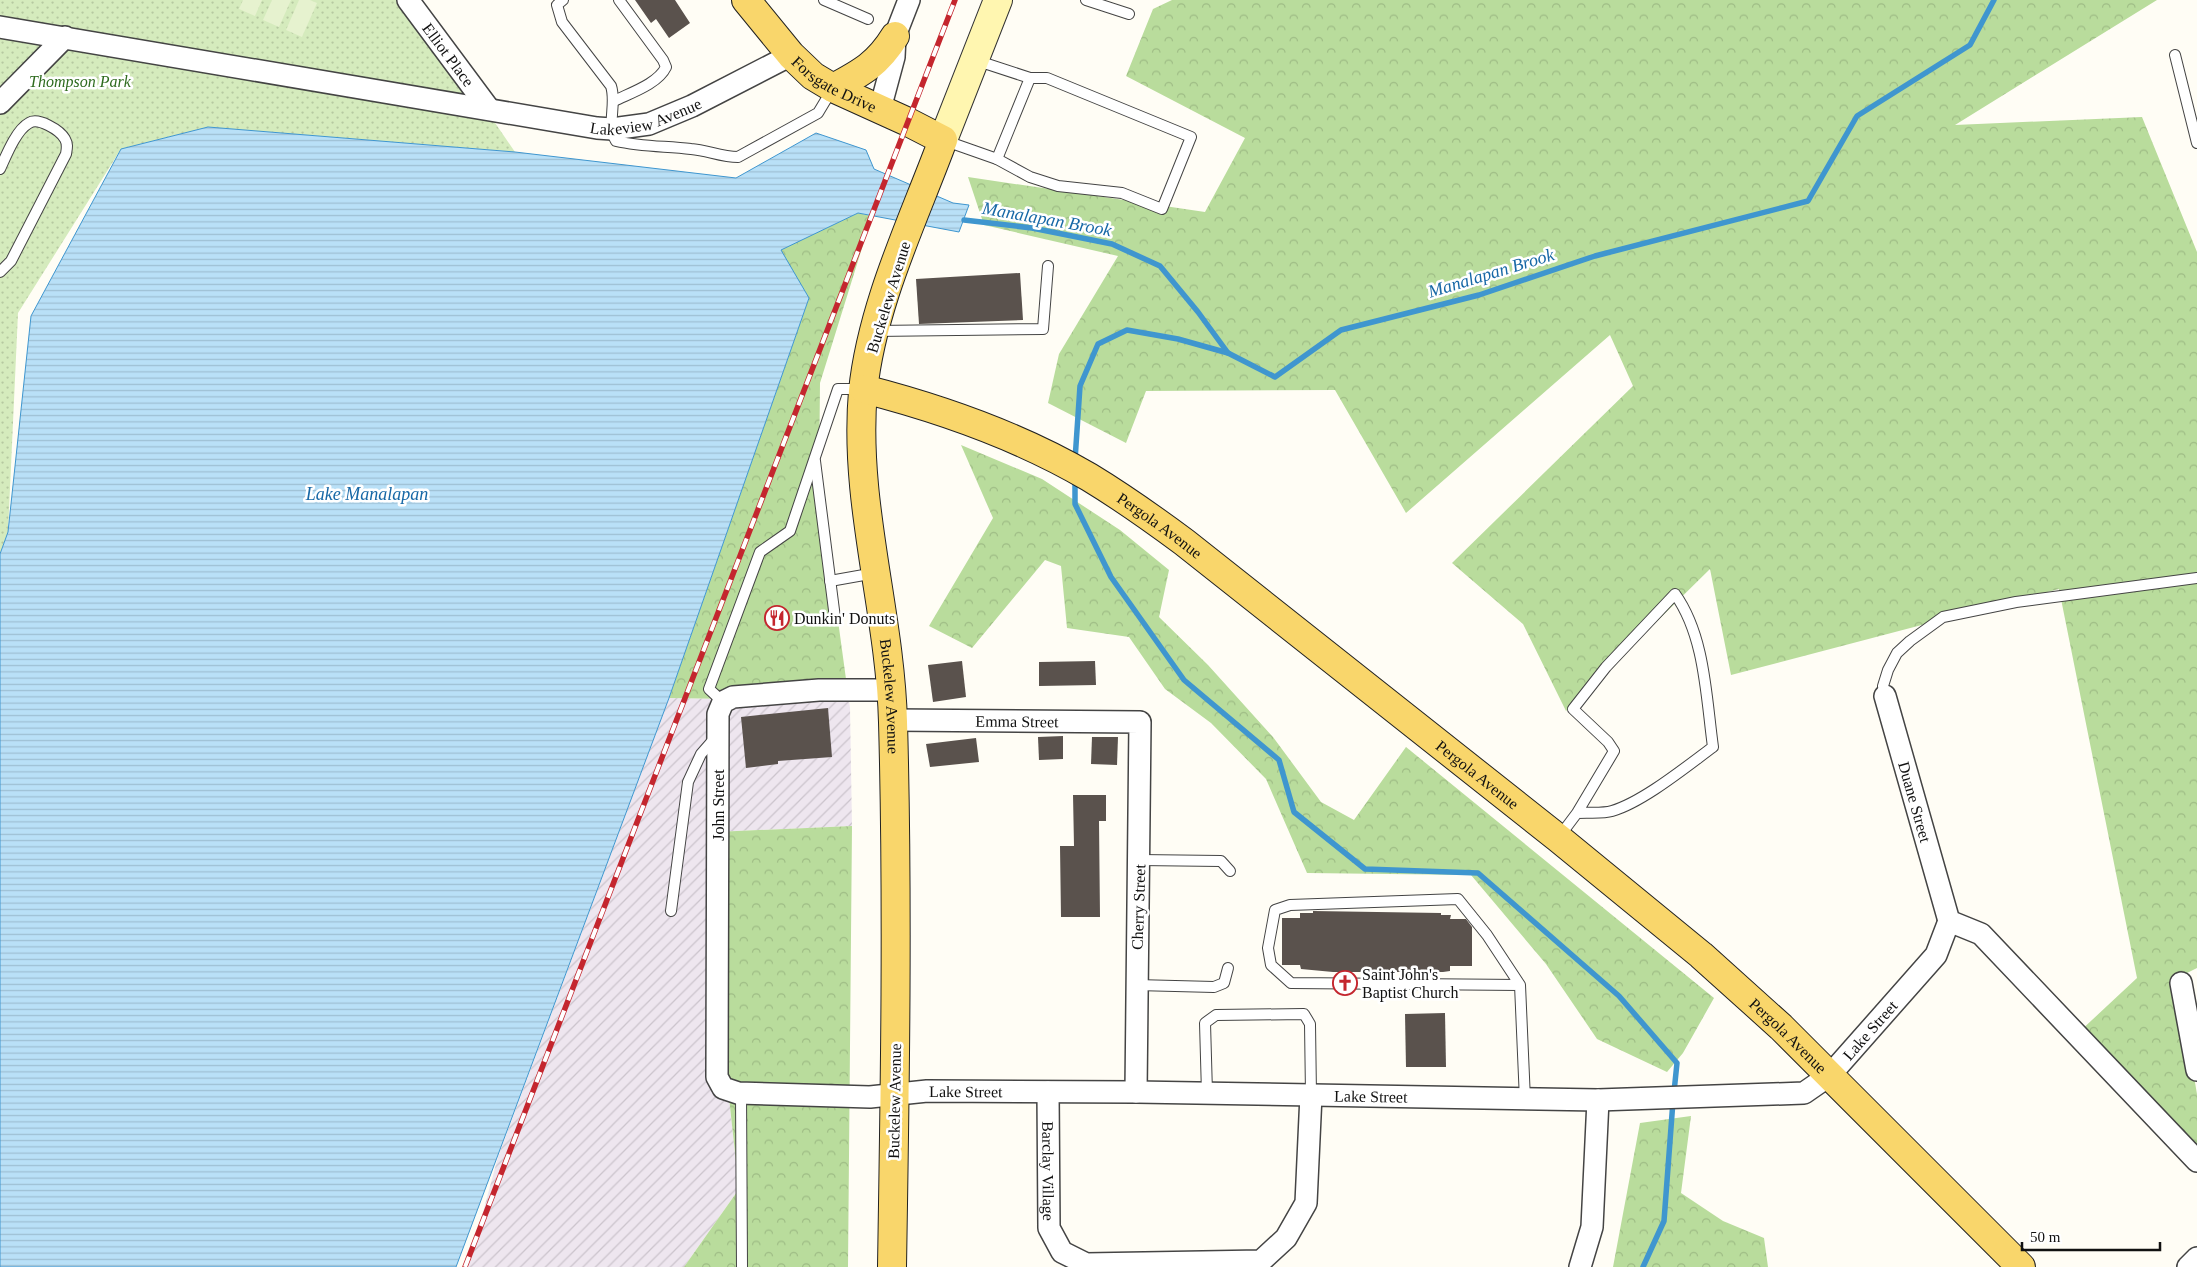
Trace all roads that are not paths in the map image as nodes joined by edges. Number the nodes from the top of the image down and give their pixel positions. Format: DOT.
graph roads {
  1 [pos="408,0"];
  2 [pos="563,0"];
  3 [pos="619,0"];
  4 [pos="824,0"];
  5 [pos="909,0"];
  6 [pos="998,0"];
  7 [pos="1086,0"];
  8 [pos="749,1"];
  9 [pos="1129,14"];
  10 [pos="868,19"];
  11 [pos="0,27"];
  12 [pos="895,36"];
  13 [pos="65,37"];
  14 [pos="791,55"];
  15 [pos="2176,55"];
  16 [pos="974,60"];
  17 [pos="1030,78"];
  18 [pos="833,88"];
  19 [pos="614,101"];
  20 [pos="0,102"];
  21 [pos="489,109"];
  22 [pos="880,109"];
  23 [pos="612,129"];
  24 [pos="943,140"];
  25 [pos="2197,143"];
  26 [pos="997,159"];
  27 [pos="0,169"];
  28 [pos="1048,266"];
  29 [pos="0,272"];
  30 [pos="874,331"];
  31 [pos="864,389"];
  32 [pos="815,458"];
  33 [pos="876,572"];
  34 [pos="2197,578"];
  35 [pos="830,582"];
  36 [pos="835,618"];
  37 [pos="890,690"];
  38 [pos="1885,696"];
  39 [pos="723,702"];
  40 [pos="893,720"];
  41 [pos="1140,722"];
  42 [pos="718,736"];
  43 [pos="1577,813"];
  44 [pos="1558,838"];
  45 [pos="1139,860"];
  46 [pos="1230,871"];
  47 [pos="672,911"];
  48 [pos="1949,921"];
  49 [pos="1228,968"];
  50 [pos="2181,983"];
  51 [pos="1136,985"];
  52 [pos="1520,985"];
  53 [pos="2197,1070"];
  54 [pos="1830,1076"];
  55 [pos="717,1077"];
  56 [pos="1048,1092"];
  57 [pos="1136,1092"];
  58 [pos="741,1093"];
  59 [pos="1207,1093"];
  60 [pos="1312,1095"];
  61 [pos="894,1096"];
  62 [pos="1526,1100"];
  63 [pos="1598,1100"];
  64 [pos="2197,1161"];
  65 [pos="2197,1258"];
  66 [pos="742,1267"];
  67 [pos="892,1267"];
  68 [pos="1580,1267"];
  69 [pos="2021,1267"];
  70 [pos="2188,1267"];
  1 -- 21 [label="street, Elliot Place"];
  2 -- 19 [label="lane"];
  3 -- 19 [label="lane"];
  4 -- 10 [label="lane"];
  5 -- 12 [label="street"];
  6 -- 16 [label="street"];
  7 -- 9 [label="lane"];
  8 -- 14 [label="main road, Forsgate Drive"];
  11 -- 13 [label="street, Lakeview Avenue"];
  12 -- 18 [label="main road"];
  12 -- 22 [label="street"];
  13 -- 20 [label="street"];
  13 -- 21 [label="street, Lakeview Avenue"];
  14 -- 18 [label="main road, Forsgate Drive"];
  14 -- 23 [label="street, Lakeview Avenue"];
  15 -- 25 [label="lane"];
  16 -- 17 [label="lane"];
  16 -- 24 [label="street"];
  17 -- 26 [label="lane"];
  17 -- 26 [label="lane"];
  18 -- 22 [label="main road, Forsgate Drive"];
  18 -- 23 [label="lane"];
  19 -- 23 [label="lane"];
  21 -- 23 [label="street, Lakeview Avenue"];
  22 -- 24 [label="main road, Forsgate Drive"];
  24 -- 26 [label="lane"];
  24 -- 30 [label="main road, Buckelew Avenue"];
  27 -- 29 [label="lane"];
  28 -- 30 [label="lane"];
  30 -- 31 [label="main road, Buckelew Avenue"];
  31 -- 32 [label="lane"];
  31 -- 33 [label="main road, Buckelew Avenue"];
  31 -- 44 [label="main road, Pergola Avenue"];
  32 -- 35 [label="lane"];
  32 -- 39 [label="lane"];
  33 -- 35 [label="lane"];
  33 -- 37 [label="main road, Buckelew Avenue"];
  34 -- 38 [label="lane, Duane Street"];
  35 -- 36 [label="lane"];
  37 -- 39 [label="street"];
  37 -- 40 [label="main road, Buckelew Avenue"];
  38 -- 48 [label="street, Duane Street"];
  39 -- 42 [label="street, John Street"];
  40 -- 41 [label="street, Emma Street"];
  40 -- 61 [label="main road, Buckelew Avenue"];
  41 -- 45 [label="street, Cherry Street"];
  42 -- 47 [label="lane"];
  42 -- 55 [label="street, John Street"];
  43 -- 43 [label="lane"];
  43 -- 44 [label="lane"];
  44 -- 54 [label="main road, Pergola Avenue"];
  45 -- 46 [label="lane"];
  45 -- 51 [label="street, Cherry Street"];
  48 -- 54 [label="street, Lake Street"];
  48 -- 64 [label="street"];
  49 -- 51 [label="lane"];
  50 -- 53 [label="street"];
  51 -- 57 [label="street, Cherry Street"];
  52 -- 52 [label="lane"];
  52 -- 62 [label="lane"];
  54 -- 63 [label="street, Lake Street"];
  54 -- 69 [label="main road, Pergola Avenue"];
  55 -- 58 [label="street, Lake Street"];
  56 -- 57 [label="street, Lake Street"];
  56 -- 60 [label="street, Barclay Village"];
  56 -- 61 [label="street, Lake Street"];
  57 -- 59 [label="street, Lake Street"];
  58 -- 61 [label="street, Lake Street"];
  58 -- 66 [label="lane"];
  59 -- 60 [label="street, Lake Street"];
  59 -- 60 [label="lane"];
  60 -- 62 [label="street, Lake Street"];
  61 -- 67 [label="main road, Buckelew Avenue"];
  62 -- 63 [label="street, Lake Street"];
  63 -- 68 [label="street"];
  65 -- 70 [label="street"];
}
